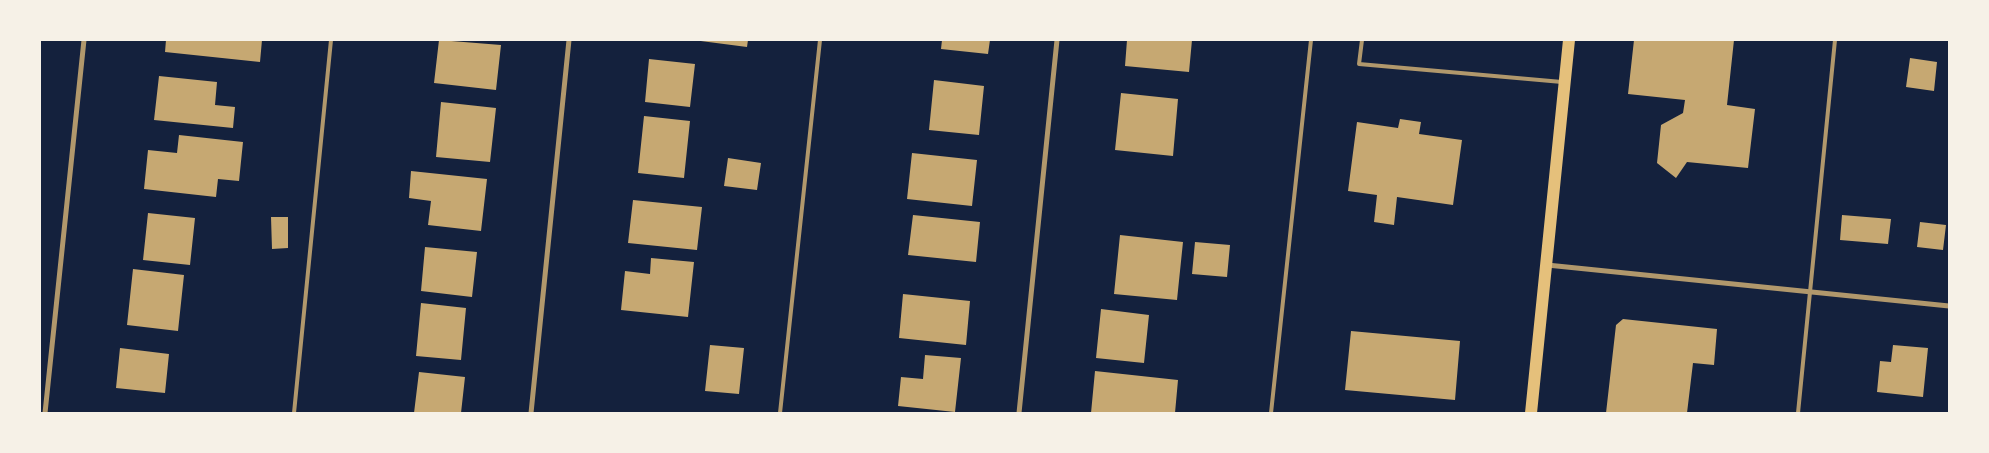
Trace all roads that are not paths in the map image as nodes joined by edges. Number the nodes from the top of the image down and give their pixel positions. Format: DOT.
graph roads {
  1 [pos="84,40"];
  2 [pos="331,40"];
  3 [pos="569,40"];
  4 [pos="820,40"];
  5 [pos="1057,40"];
  6 [pos="1311,40"];
  7 [pos="1362,40"];
  8 [pos="1569,40"];
  9 [pos="1835,40"];
  10 [pos="1565,82"];
  11 [pos="1547,265"];
  12 [pos="1810,291"];
  13 [pos="1949,306"];
  14 [pos="45,413"];
  15 [pos="294,413"];
  16 [pos="530,413"];
  17 [pos="780,413"];
  18 [pos="1019,413"];
  19 [pos="1271,413"];
  20 [pos="1531,413"];
  21 [pos="1798,413"];
  1 -- 14 [label="street"];
  2 -- 15 [label="lane"];
  3 -- 16 [label="street"];
  4 -- 17 [label="lane"];
  5 -- 18 [label="street"];
  6 -- 19 [label="lane"];
  7 -- 10 [label="lane"];
  8 -- 10 [label="main road"];
  9 -- 12 [label="lane"];
  10 -- 11 [label="main road"];
  11 -- 12 [label="street"];
  11 -- 20 [label="main road"];
  12 -- 13 [label="street"];
  12 -- 21 [label="lane"];
}
